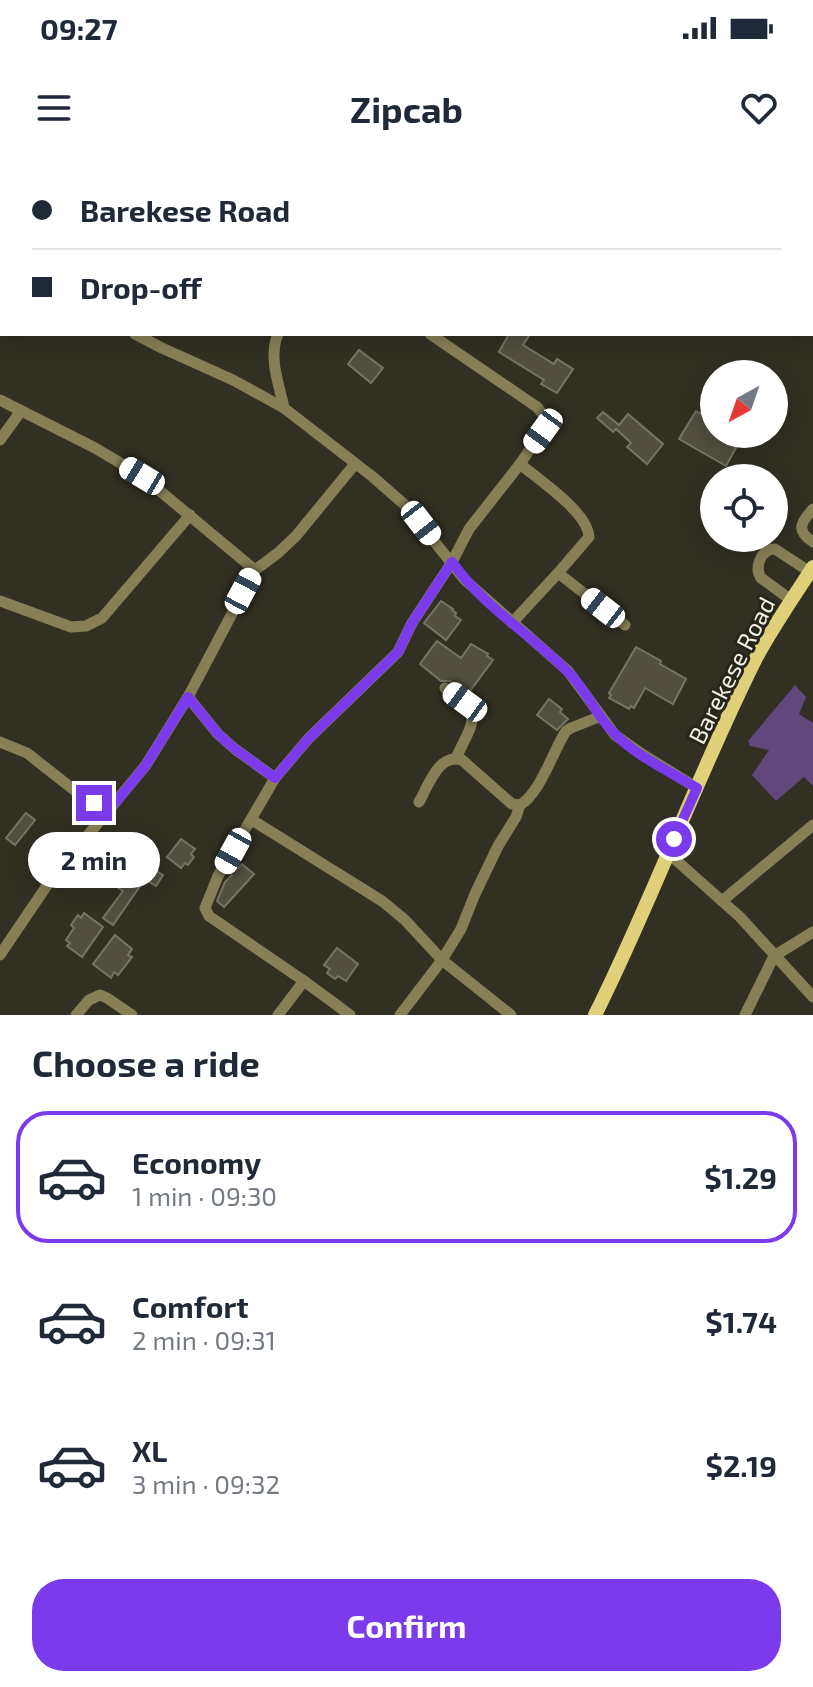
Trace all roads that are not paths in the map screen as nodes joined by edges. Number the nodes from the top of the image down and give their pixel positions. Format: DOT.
graph roads {
  1 [pos="139,336"];
  2 [pos="277,336"];
  3 [pos="433,336"];
  4 [pos="0,400"];
  5 [pos="284,408"];
  6 [pos="21,411"];
  7 [pos="0,440"];
  8 [pos="355,464"];
  9 [pos="520,464"];
  10 [pos="813,509"];
  11 [pos="190,515"];
  12 [pos="813,542"];
  13 [pos="452,562"];
  14 [pos="255,570"];
  15 [pos="812,570"];
  16 [pos="558,573"];
  17 [pos="791,600"];
  18 [pos="0,601"];
  19 [pos="512,623"];
  20 [pos="625,625"];
  21 [pos="445,688"];
  22 [pos="188,697"];
  23 [pos="601,716"];
  24 [pos="0,742"];
  25 [pos="456,758"];
  26 [pos="275,778"];
  27 [pos="697,788"];
  28 [pos="419,802"];
  29 [pos="115,803"];
  30 [pos="520,805"];
  31 [pos="252,820"];
  32 [pos="813,825"];
  33 [pos="668,853"];
  34 [pos="722,901"];
  35 [pos="813,932"];
  36 [pos="0,955"];
  37 [pos="774,956"];
  38 [pos="442,960"];
  39 [pos="304,981"];
  40 [pos="813,997"];
  41 [pos="76,1015"];
  42 [pos="132,1015"];
  43 [pos="278,1015"];
  44 [pos="350,1015"];
  45 [pos="400,1015"];
  46 [pos="511,1015"];
  47 [pos="595,1015"];
  48 [pos="745,1015"];
  1 -- 5 [label="street"];
  2 -- 5 [label="street"];
  3 -- 9 [label="street"];
  4 -- 6 [label="street"];
  5 -- 8 [label="street"];
  6 -- 7 [label="street"];
  6 -- 11 [label="street"];
  8 -- 13 [label="street"];
  8 -- 14 [label="street"];
  9 -- 13 [label="street"];
  9 -- 16 [label="street"];
  10 -- 12 [label="street"];
  11 -- 14 [label="street"];
  11 -- 18 [label="street"];
  13 -- 19 [label="street"];
  13 -- 26 [label="street"];
  14 -- 22 [label="street"];
  15 -- 17 [label="main road, Barekese Road"];
  15 -- 17 [label="street"];
  16 -- 19 [label="street"];
  16 -- 20 [label="street"];
  17 -- 27 [label="main road, Barekese Road"];
  19 -- 23 [label="street"];
  21 -- 25 [label="street"];
  22 -- 26 [label="street"];
  22 -- 29 [label="street"];
  23 -- 27 [label="street"];
  23 -- 30 [label="street"];
  24 -- 29 [label="street"];
  25 -- 28 [label="street"];
  25 -- 30 [label="street"];
  26 -- 31 [label="street"];
  27 -- 33 [label="main road, Barekese Road"];
  29 -- 36 [label="street"];
  30 -- 38 [label="street"];
  31 -- 38 [label="street"];
  31 -- 39 [label="street"];
  32 -- 34 [label="street"];
  33 -- 34 [label="street"];
  33 -- 47 [label="main road, Barekese Road"];
  34 -- 37 [label="street"];
  35 -- 37 [label="street"];
  37 -- 40 [label="street"];
  37 -- 48 [label="street"];
  38 -- 45 [label="street"];
  38 -- 46 [label="street"];
  39 -- 43 [label="street"];
  39 -- 44 [label="street"];
  41 -- 42 [label="street"];
}
